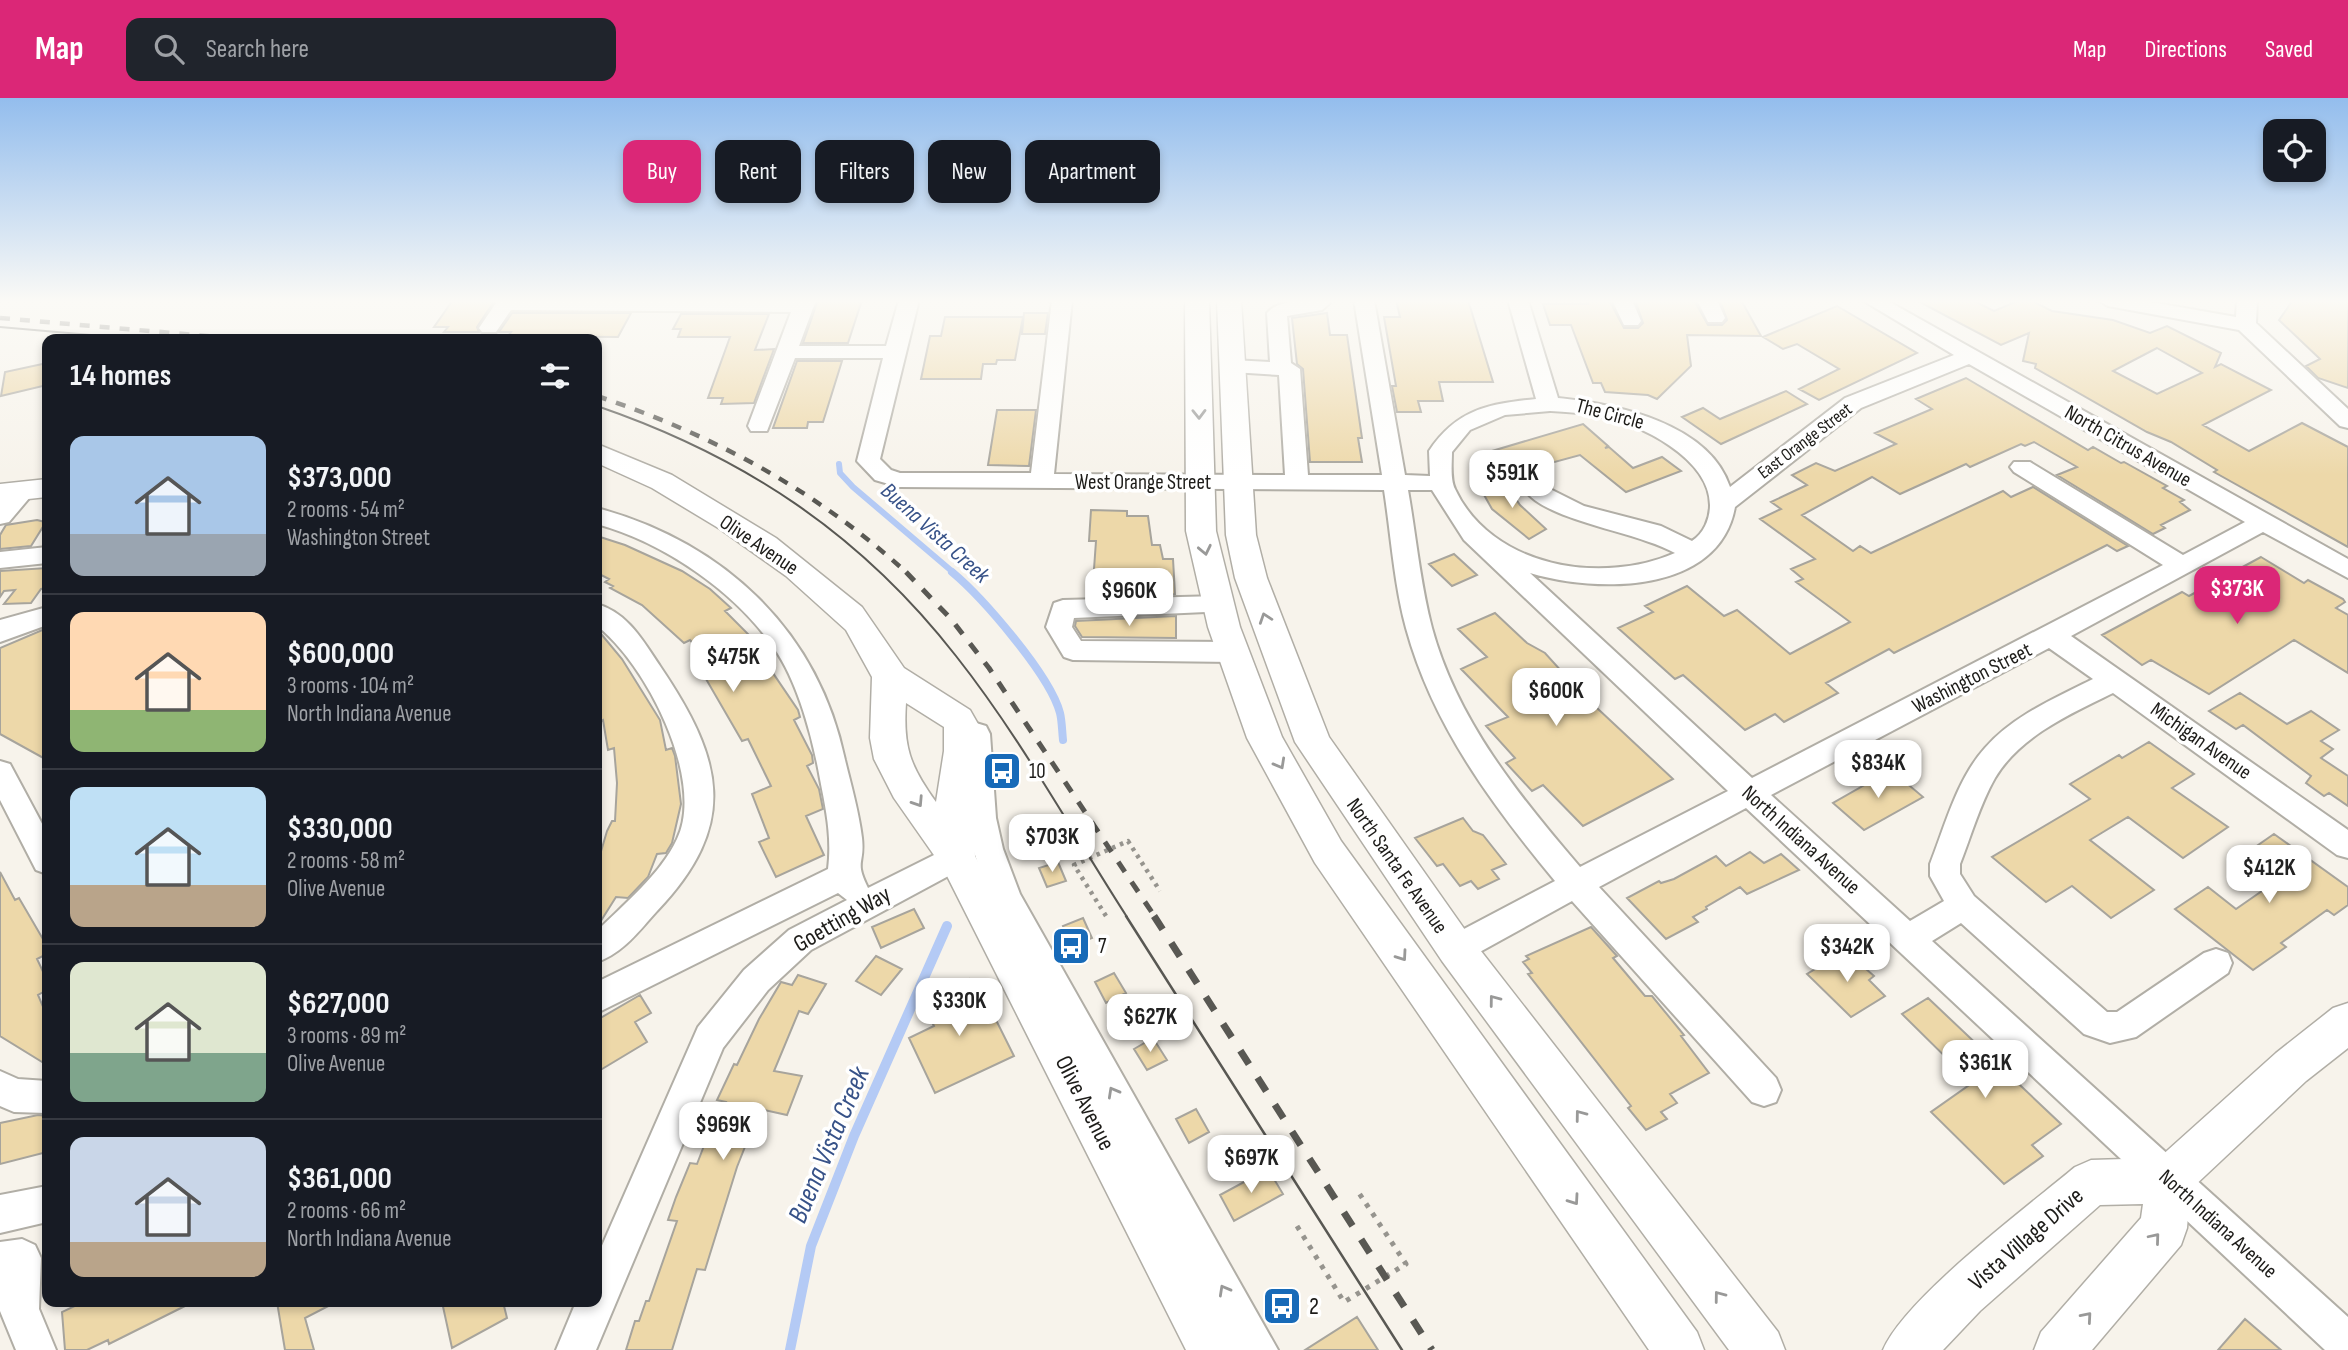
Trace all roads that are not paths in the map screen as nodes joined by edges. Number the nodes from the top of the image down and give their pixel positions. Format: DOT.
graph roads {
  1 [pos="784,358"];
  2 [pos="893,358"];
  3 [pos="1056,358"];
  4 [pos="1198,358"];
  5 [pos="1232,358"];
  6 [pos="1280,358"];
  7 [pos="1373,358"];
  8 [pos="1536,358"];
  9 [pos="1965,358"];
  10 [pos="1975,358"];
  11 [pos="2282,358"];
  12 [pos="1232,366"];
  13 [pos="1281,366"];
  14 [pos="1549,402"];
  15 [pos="2348,421"];
  16 [pos="759,426"];
  17 [pos="602,455"];
  18 [pos="2022,467"];
  19 [pos="1042,481"];
  20 [pos="1200,482"];
  21 [pos="1239,483"];
  22 [pos="1297,483"];
  23 [pos="1393,483"];
  24 [pos="1438,483"];
  25 [pos="1536,489"];
  26 [pos="24,490"];
  27 [pos="1722,505"];
  28 [pos="0,516"];
  29 [pos="602,517"];
  30 [pos="2263,522"];
  31 [pos="1473,534"];
  32 [pos="1695,555"];
  33 [pos="42,556"];
  34 [pos="0,560"];
  35 [pos="2183,566"];
  36 [pos="2348,570"];
  37 [pos="1219,606"];
  38 [pos="42,617"];
  39 [pos="602,617"];
  40 [pos="0,632"];
  41 [pos="2053,637"];
  42 [pos="1233,652"];
  43 [pos="889,675"];
  44 [pos="2115,680"];
  45 [pos="965,724"];
  46 [pos="1313,742"];
  47 [pos="887,743"];
  48 [pos="0,772"];
  49 [pos="1748,792"];
  50 [pos="2348,846"];
  51 [pos="42,852"];
  52 [pos="956,856"];
  53 [pos="843,876"];
  54 [pos="1577,884"];
  55 [pos="1006,898"];
  56 [pos="1963,905"];
  57 [pos="862,906"];
  58 [pos="1909,939"];
  59 [pos="602,945"];
  60 [pos="1456,949"];
  61 [pos="2216,963"];
  62 [pos="1026,989"];
  63 [pos="602,996"];
  64 [pos="2348,1022"];
  65 [pos="0,1087"];
  66 [pos="1764,1090"];
  67 [pos="42,1097"];
  68 [pos="2168,1180"];
  69 [pos="42,1205"];
  70 [pos="0,1214"];
  71 [pos="0,1261"];
  72 [pos="602,1290"];
  73 [pos="595,1307"];
  74 [pos="2348,1344"];
  75 [pos="36,1350"];
  76 [pos="576,1350"];
  77 [pos="1213,1350"];
  78 [pos="1258,1350"];
  79 [pos="1679,1350"];
  80 [pos="1760,1350"];
  81 [pos="1908,1350"];
  82 [pos="2059,1350"];
  1 -- 16 [label="street"];
  2 -- 19 [label="street, West Orange Street"];
  3 -- 19 [label="street"];
  4 -- 20 [label="main road, one-way"];
  5 -- 12 [label="main road, North Santa Fe Avenue"];
  6 -- 13 [label="street"];
  7 -- 23 [label="street"];
  8 -- 14 [label="street"];
  9 -- 27 [label="street, East Orange Street"];
  10 -- 30 [label="street, North Citrus Avenue"];
  11 -- 15 [label="street"];
  12 -- 13 [label="street"];
  12 -- 21 [label="main road, North Santa Fe Avenue"];
  13 -- 22 [label="street"];
  14 -- 24 [label="street, The Circle"];
  14 -- 27 [label="street, The Circle"];
  17 -- 43 [label="main road, Olive Avenue"];
  18 -- 35 [label="street"];
  19 -- 20 [label="street, West Orange Street"];
  20 -- 21 [label="street, West Orange Street"];
  20 -- 37 [label="main road, one-way"];
  21 -- 22 [label="street, West Orange Street"];
  46 -- 21 [label="main road, North Santa Fe Avenue, one-way"];
  22 -- 23 [label="street, West Orange Street"];
  23 -- 24 [label="street, West Orange Street"];
  23 -- 54 [label="street"];
  24 -- 31 [label="street"];
  25 -- 32 [label="street"];
  26 -- 28 [label="street"];
  27 -- 32 [label="street"];
  29 -- 53 [label="street"];
  30 -- 35 [label="street, Washington Street"];
  30 -- 36 [label="street, North Citrus Avenue"];
  31 -- 32 [label="street"];
  31 -- 49 [label="street, North Indiana Avenue"];
  33 -- 34 [label="street"];
  35 -- 41 [label="street, Washington Street"];
  37 -- 42 [label="main road"];
  37 -- 42 [label="street"];
  38 -- 40 [label="street"];
  39 -- 59 [label="street"];
  41 -- 44 [label="street, Michigan Avenue"];
  41 -- 49 [label="street, Washington Street"];
  42 -- 46 [label="main road"];
  42 -- 79 [label="main road, one-way"];
  43 -- 45 [label="main road, Olive Avenue"];
  43 -- 47 [label="main road, Olive Avenue"];
  44 -- 50 [label="street, Michigan Avenue"];
  44 -- 56 [label="street"];
  45 -- 47 [label="main road"];
  45 -- 52 [label="main road, Olive Avenue"];
  45 -- 55 [label="street, Olive Avenue"];
  46 -- 60 [label="main road, North Santa Fe Avenue"];
  47 -- 52 [label="main road, Olive Avenue, one-way"];
  48 -- 51 [label="street"];
  49 -- 54 [label="street, Washington Street"];
  49 -- 58 [label="street, North Indiana Avenue"];
  52 -- 57 [label="street, Goetting Way"];
  52 -- 62 [label="main road, Olive Avenue"];
  53 -- 57 [label="street"];
  53 -- 63 [label="street"];
  54 -- 60 [label="street, Washington Street"];
  54 -- 66 [label="street"];
  55 -- 62 [label="street"];
  78 -- 55 [label="street, Olive Avenue, one-way"];
  56 -- 58 [label="street"];
  56 -- 61 [label="street"];
  57 -- 72 [label="street, Goetting Way"];
  58 -- 68 [label="street, North Indiana Avenue"];
  80 -- 60 [label="main road, North Santa Fe Avenue, one-way"];
  62 -- 77 [label="main road, Olive Avenue"];
  64 -- 68 [label="main road"];
  65 -- 67 [label="street"];
  68 -- 74 [label="street, North Indiana Avenue"];
  68 -- 81 [label="main road, Vista Village Drive"];
  82 -- 68 [label="main road, one-way"];
  69 -- 70 [label="street"];
  71 -- 75 [label="street"];
  73 -- 76 [label="street, Goetting Way"];
}
